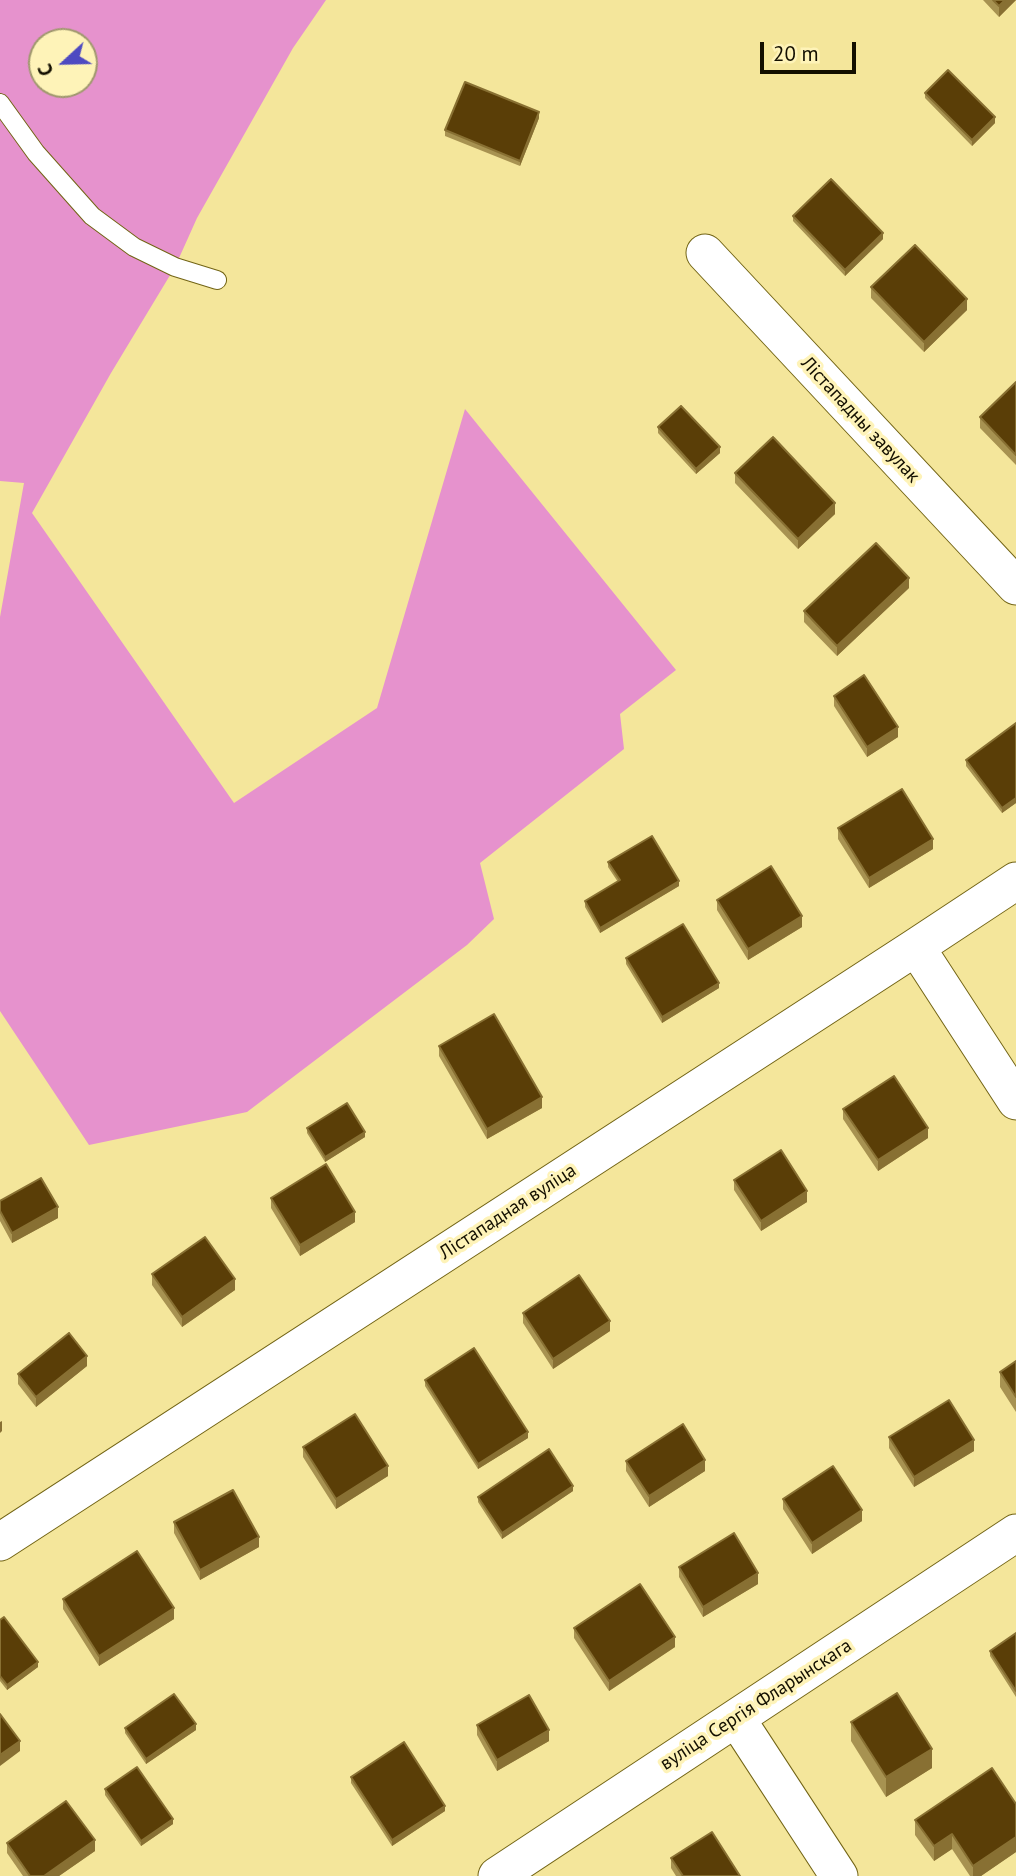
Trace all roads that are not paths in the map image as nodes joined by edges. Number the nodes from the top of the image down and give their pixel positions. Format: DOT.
graph roads {
  1 [pos="0,103"];
  2 [pos="705,253"];
  3 [pos="217,280"];
  4 [pos="1016,586"];
  5 [pos="1016,881"];
  6 [pos="916,947"];
  7 [pos="1016,1101"];
  8 [pos="1016,1533"];
  9 [pos="0,1542"];
  10 [pos="736,1718"];
  11 [pos="497,1876"];
  12 [pos="839,1876"];
  1 -- 3 [label="lane"];
  2 -- 4 [label="street, Лістападны завулак"];
  5 -- 6 [label="street, Лістападная вуліца"];
  6 -- 7 [label="street"];
  6 -- 9 [label="street, Лістападная вуліца"];
  8 -- 10 [label="street, вуліца Сергія Фларынскага"];
  10 -- 11 [label="street, вуліца Сергія Фларынскага"];
  10 -- 12 [label="street"];
}
